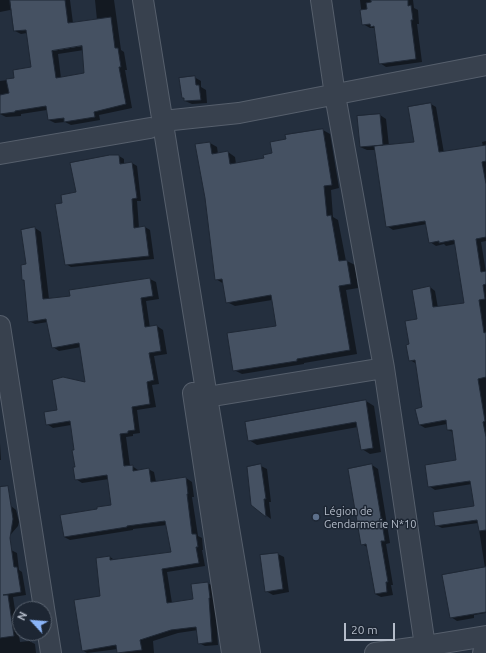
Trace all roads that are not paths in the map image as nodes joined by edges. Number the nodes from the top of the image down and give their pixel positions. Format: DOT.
graph roads {
  1 [pos="129,0"];
  2 [pos="143,0"];
  3 [pos="321,0"];
  4 [pos="486,65"];
  5 [pos="335,95"];
  6 [pos="156,124"];
  7 [pos="0,154"];
  8 [pos="0,326"];
  9 [pos="384,368"];
  10 [pos="207,397"];
  11 [pos="486,636"];
  12 [pos="425,646"];
  13 [pos="486,652"];
  14 [pos="51,653"];
  15 [pos="232,653"];
  16 [pos="250,653"];
  17 [pos="375,653"];
  18 [pos="483,653"];
  1 -- 6 [label="street"];
  2 -- 6 [label="street"];
  3 -- 5 [label="street"];
  4 -- 5 [label="street"];
  5 -- 6 [label="street"];
  5 -- 9 [label="street"];
  6 -- 7 [label="street"];
  6 -- 10 [label="street"];
  6 -- 15 [label="street"];
  8 -- 14 [label="street"];
  9 -- 10 [label="street"];
  9 -- 12 [label="street"];
  10 -- 16 [label="street"];
  11 -- 12 [label="street"];
  12 -- 17 [label="street"];
  13 -- 18 [label="street"];
}
